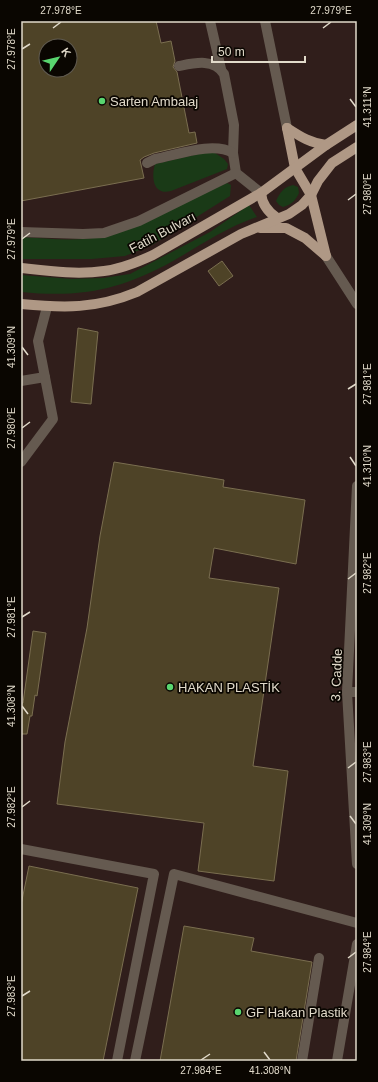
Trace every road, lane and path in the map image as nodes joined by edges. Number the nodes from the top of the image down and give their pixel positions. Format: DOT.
graph roads {
  1 [pos="210,21"];
  2 [pos="265,21"];
  3 [pos="178,66"];
  4 [pos="221,69"];
  5 [pos="357,125"];
  6 [pos="287,128"];
  7 [pos="326,145"];
  8 [pos="357,147"];
  9 [pos="233,153"];
  10 [pos="147,163"];
  11 [pos="295,168"];
  12 [pos="236,173"];
  13 [pos="261,193"];
  14 [pos="311,195"];
  15 [pos="277,218"];
  16 [pos="256,228"];
  17 [pos="21,232"];
  18 [pos="326,256"];
  19 [pos="21,268"];
  20 [pos="21,304"];
  21 [pos="357,304"];
  22 [pos="47,307"];
  23 [pos="45,377"];
  24 [pos="21,381"];
  25 [pos="21,462"];
  26 [pos="357,486"];
  27 [pos="352,692"];
  28 [pos="21,849"];
  29 [pos="357,864"];
  30 [pos="357,923"];
  31 [pos="357,944"];
  32 [pos="319,958"];
  33 [pos="117,1061"];
  34 [pos="135,1061"];
  35 [pos="302,1061"];
  36 [pos="337,1061"];
  1 -- 4 [label="street"];
  2 -- 6 [label="street"];
  3 -- 4 [label="street"];
  4 -- 9 [label="street"];
  5 -- 7 [label="main road, Fatih Bulvarı"];
  6 -- 7 [label="main road"];
  6 -- 11 [label="main road"];
  7 -- 11 [label="main road, Fatih Bulvarı"];
  8 -- 14 [label="main road"];
  9 -- 10 [label="street"];
  9 -- 12 [label="street"];
  11 -- 13 [label="main road, Fatih Bulvarı"];
  11 -- 14 [label="main road"];
  12 -- 13 [label="street"];
  12 -- 17 [label="street"];
  13 -- 15 [label="main road"];
  13 -- 19 [label="main road, Fatih Bulvarı"];
  14 -- 15 [label="main road"];
  14 -- 18 [label="main road"];
  15 -- 16 [label="main road"];
  16 -- 18 [label="main road"];
  16 -- 22 [label="main road"];
  18 -- 21 [label="street"];
  20 -- 22 [label="main road"];
  22 -- 23 [label="street"];
  23 -- 24 [label="street"];
  23 -- 25 [label="street"];
  26 -- 27 [label="street, 3. Cadde"];
  27 -- 29 [label="street, 3. Cadde"];
  28 -- 33 [label="street"];
  30 -- 34 [label="street"];
  31 -- 36 [label="street"];
  32 -- 35 [label="street"];
}
